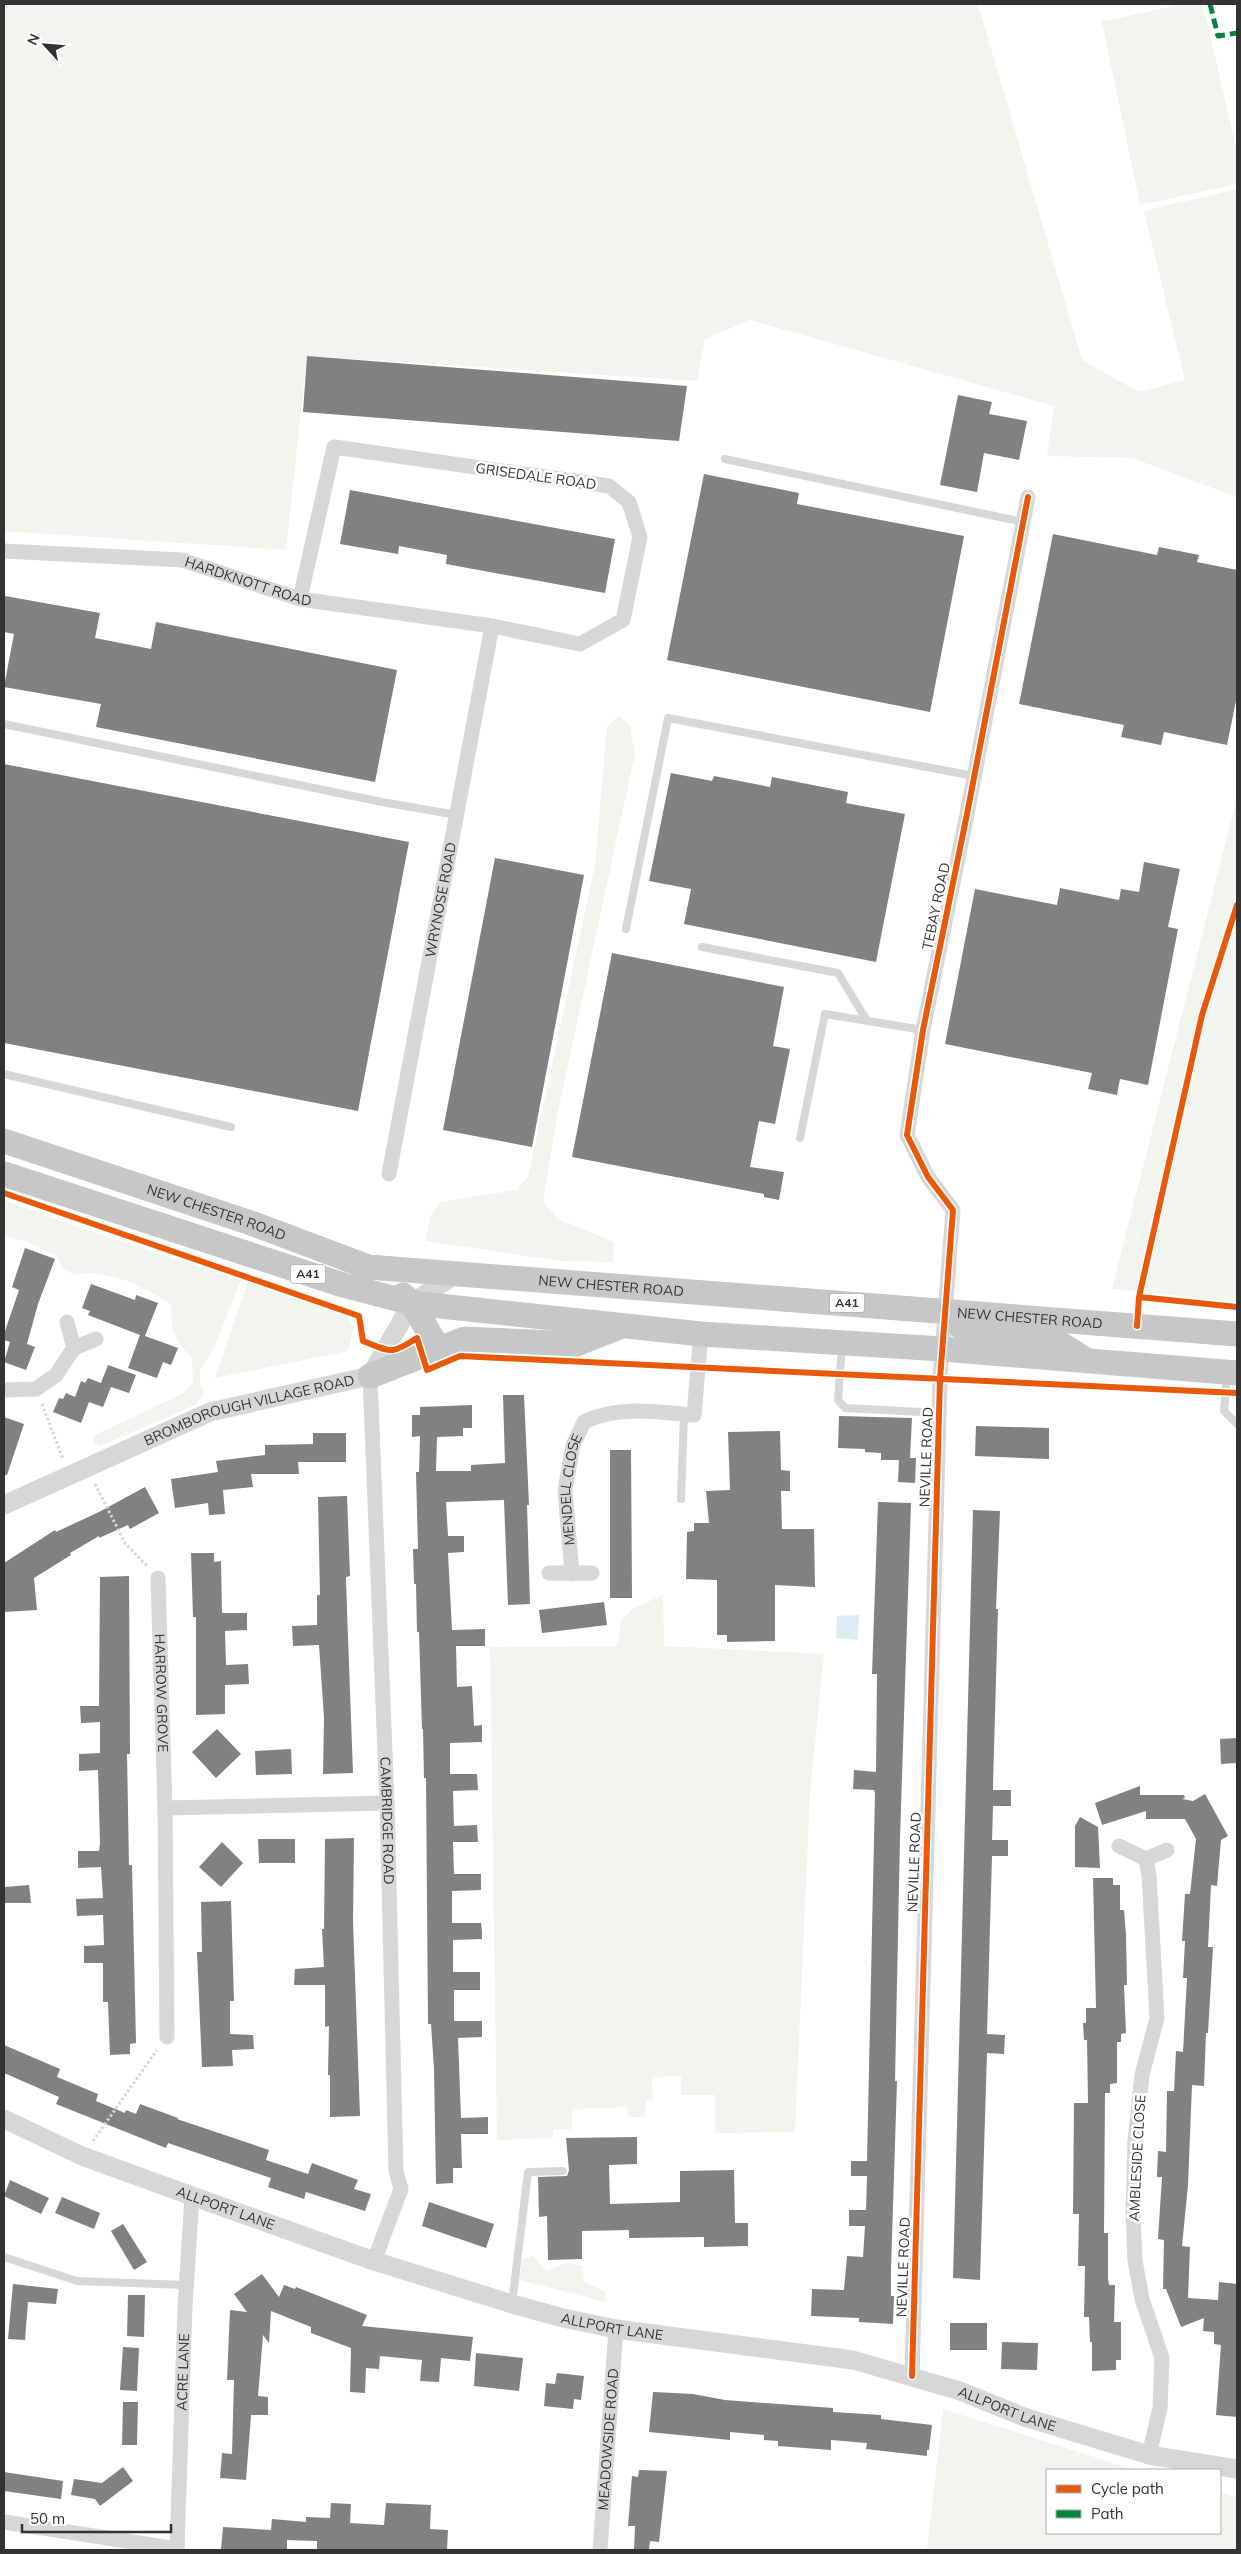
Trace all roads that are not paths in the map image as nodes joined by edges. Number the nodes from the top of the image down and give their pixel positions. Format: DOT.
graph roads {
  1 [pos="725,459"];
  2 [pos="1028,496"];
  3 [pos="1023,522"];
  4 [pos="4,551"];
  5 [pos="300,599"];
  6 [pos="492,626"];
  7 [pos="4,724"];
  8 [pos="974,776"];
  9 [pos="457,815"];
  10 [pos="626,929"];
  11 [pos="702,947"];
  12 [pos="867,1021"];
  13 [pos="923,1030"];
  14 [pos="4,1074"];
  15 [pos="231,1127"];
  16 [pos="800,1138"];
  17 [pos="4,1141"];
  18 [pos="4,1168"];
  19 [pos="4,1174"];
  20 [pos="389,1174"];
  21 [pos="100,1206"];
  22 [pos="368,1267"];
  23 [pos="456,1274"];
  24 [pos="412,1303"];
  25 [pos="944,1311"];
  26 [pos="67,1322"];
  27 [pos="622,1326"];
  28 [pos="701,1334"];
  29 [pos="1237,1334"];
  30 [pos="96,1339"];
  31 [pos="842,1344"];
  32 [pos="74,1348"];
  33 [pos="942,1349"];
  34 [pos="439,1350"];
  35 [pos="1088,1361"];
  36 [pos="1232,1372"];
  37 [pos="370,1376"];
  38 [pos="4,1390"];
  39 [pos="940,1413"];
  40 [pos="684,1414"];
  41 [pos="1237,1424"];
  42 [pos="681,1499"];
  43 [pos="4,1505"];
  44 [pos="549,1573"];
  45 [pos="592,1573"];
  46 [pos="572,1574"];
  47 [pos="158,1578"];
  48 [pos="387,1803"];
  49 [pos="165,1808"];
  50 [pos="1119,1846"];
  51 [pos="1167,1850"];
  52 [pos="1146,1859"];
  53 [pos="167,2037"];
  54 [pos="4,2119"];
  55 [pos="563,2171"];
  56 [pos="192,2196"];
  57 [pos="4,2257"];
  58 [pos="374,2261"];
  59 [pos="186,2286"];
  60 [pos="512,2304"];
  61 [pos="616,2329"];
  62 [pos="912,2376"];
  63 [pos="1149,2455"];
  64 [pos="1237,2469"];
  65 [pos="4,2522"];
  66 [pos="177,2549"];
  67 [pos="600,2550"];
  1 -- 3 [label="lane"];
  2 -- 3 [label="street, TEBAY ROAD"];
  3 -- 8 [label="street, TEBAY ROAD"];
  4 -- 5 [label="street, HARDKNOTT ROAD"];
  5 -- 6 [label="street, HARDKNOTT ROAD"];
  5 -- 6 [label="street, GRISEDALE ROAD"];
  6 -- 9 [label="street, WRYNOSE ROAD"];
  7 -- 9 [label="lane"];
  8 -- 10 [label="lane"];
  8 -- 13 [label="street, TEBAY ROAD"];
  9 -- 20 [label="street, WRYNOSE ROAD"];
  11 -- 12 [label="lane"];
  12 -- 13 [label="lane"];
  12 -- 16 [label="lane"];
  13 -- 25 [label="street, TEBAY ROAD"];
  14 -- 15 [label="lane"];
  17 -- 22 [label="highway, NEW CHESTER ROAD / A41"];
  18 -- 21 [label="street"];
  19 -- 21 [label="highway, NEW CHESTER ROAD / A41"];
  21 -- 24 [label="highway, NEW CHESTER ROAD / A41"];
  22 -- 23 [label="highway, NEW CHESTER ROAD / A41"];
  22 -- 24 [label="highway"];
  23 -- 24 [label="street, BROMBOROUGH VILLAGE ROAD"];
  23 -- 25 [label="highway, NEW CHESTER ROAD / A41"];
  24 -- 27 [label="highway, NEW CHESTER ROAD / A41"];
  24 -- 34 [label="highway"];
  24 -- 37 [label="street, BROMBOROUGH VILLAGE ROAD"];
  25 -- 29 [label="highway, NEW CHESTER ROAD / A41"];
  25 -- 33 [label="street, NEVILLE ROAD"];
  25 -- 35 [label="highway"];
  26 -- 32 [label="street"];
  27 -- 28 [label="highway, NEW CHESTER ROAD / A41"];
  27 -- 34 [label="highway"];
  28 -- 31 [label="highway, NEW CHESTER ROAD / A41"];
  28 -- 40 [label="street"];
  30 -- 32 [label="street"];
  31 -- 33 [label="highway, NEW CHESTER ROAD / A41"];
  31 -- 39 [label="lane"];
  32 -- 38 [label="street"];
  33 -- 35 [label="highway, NEW CHESTER ROAD / A41"];
  33 -- 39 [label="street, NEVILLE ROAD"];
  34 -- 37 [label="highway"];
  35 -- 36 [label="highway, NEW CHESTER ROAD / A41"];
  36 -- 41 [label="lane"];
  37 -- 43 [label="street, BROMBOROUGH VILLAGE ROAD"];
  37 -- 48 [label="street, CAMBRIDGE ROAD"];
  39 -- 62 [label="street, NEVILLE ROAD"];
  40 -- 42 [label="lane"];
  40 -- 46 [label="street, MENDELL CLOSE"];
  44 -- 46 [label="street"];
  45 -- 46 [label="street"];
  47 -- 49 [label="street, HARROW GROVE"];
  48 -- 49 [label="street"];
  48 -- 58 [label="street, CAMBRIDGE ROAD"];
  49 -- 53 [label="street, HARROW GROVE"];
  50 -- 52 [label="street"];
  51 -- 52 [label="street"];
  52 -- 63 [label="street, AMBLESIDE CLOSE"];
  54 -- 56 [label="street, ALLPORT LANE"];
  55 -- 60 [label="lane"];
  56 -- 58 [label="street, ALLPORT LANE"];
  56 -- 59 [label="street, ACRE LANE"];
  57 -- 59 [label="lane"];
  58 -- 60 [label="street, ALLPORT LANE"];
  59 -- 66 [label="street, ACRE LANE"];
  60 -- 61 [label="street, ALLPORT LANE"];
  61 -- 62 [label="street, ALLPORT LANE"];
  61 -- 67 [label="street, MEADOWSIDE ROAD"];
  62 -- 63 [label="street, ALLPORT LANE"];
  63 -- 64 [label="street, ALLPORT LANE"];
  65 -- 66 [label="street"];
}
